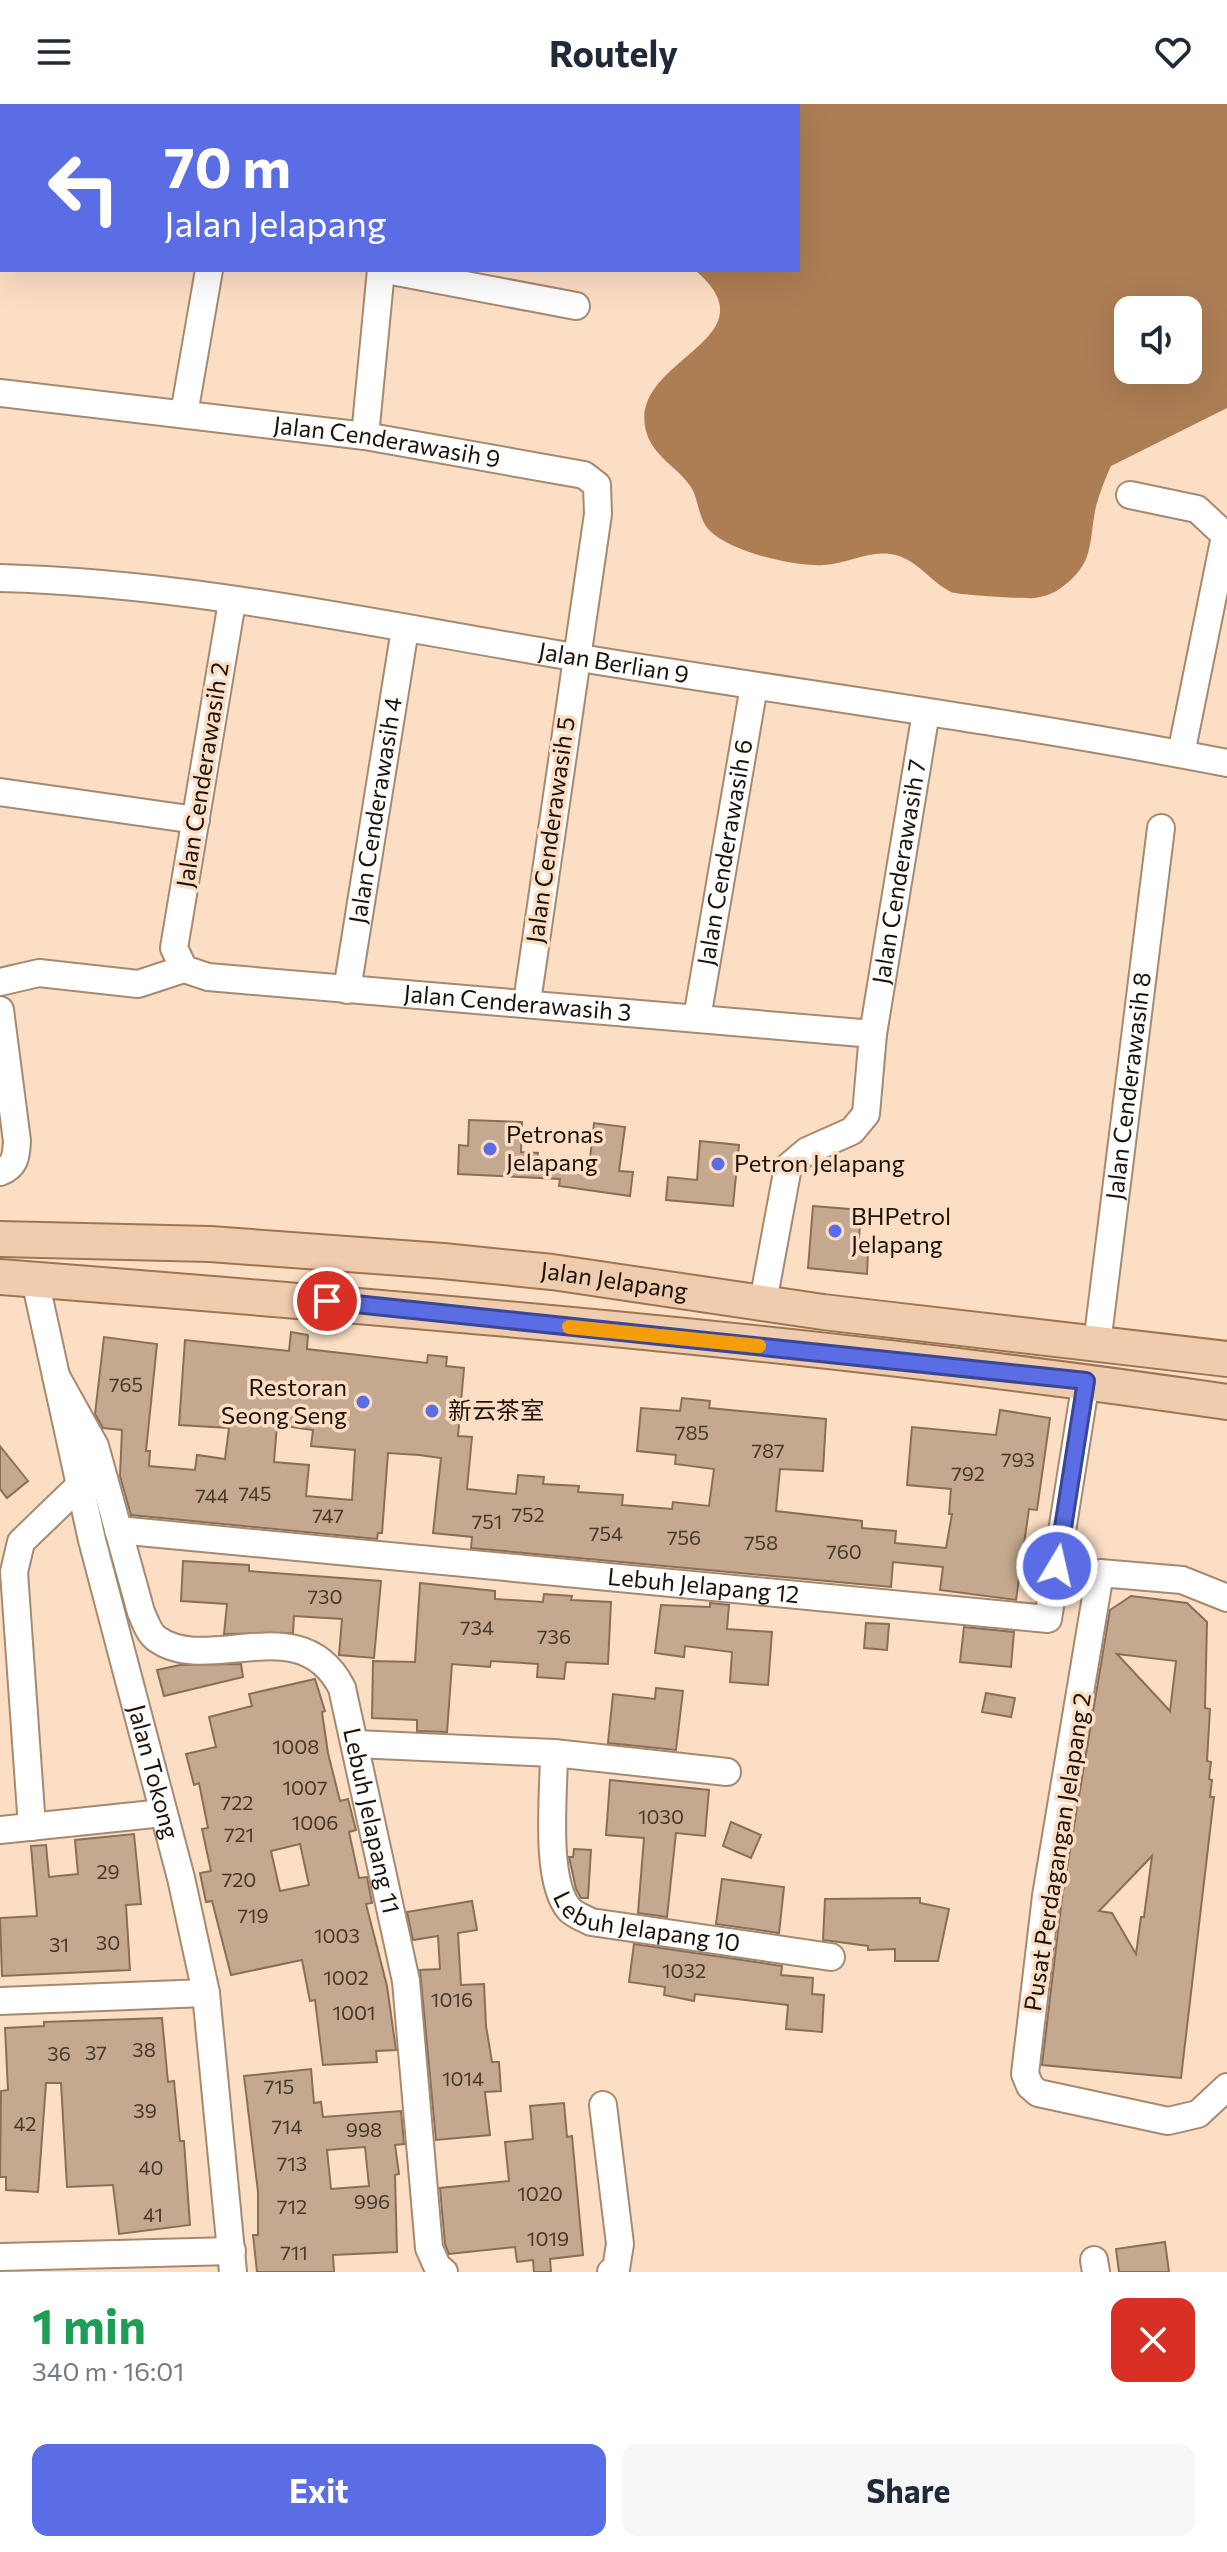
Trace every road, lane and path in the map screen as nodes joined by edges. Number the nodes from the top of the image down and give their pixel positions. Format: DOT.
graph roads {
  1 [pos="209,272"];
  2 [pos="384,272"];
  3 [pos="395,272"];
  4 [pos="576,306"];
  5 [pos="0,393"];
  6 [pos="184,414"];
  7 [pos="365,436"];
  8 [pos="1130,495"];
  9 [pos="1226,536"];
  10 [pos="0,578"];
  11 [pos="232,602"];
  12 [pos="405,629"];
  13 [pos="575,657"];
  14 [pos="754,686"];
  15 [pos="926,712"];
  16 [pos="1181,754"];
  17 [pos="1227,763"];
  18 [pos="0,792"];
  19 [pos="196,820"];
  20 [pos="1161,828"];
  21 [pos="179,959"];
  22 [pos="0,982"];
  23 [pos="347,990"];
  24 [pos="527,1002"];
  25 [pos="0,1010"];
  26 [pos="697,1018"];
  27 [pos="873,1034"];
  28 [pos="0,1172"];
  29 [pos="0,1239"];
  30 [pos="443,1261"];
  31 [pos="0,1277"];
  32 [pos="35,1280"];
  33 [pos="763,1302"];
  34 [pos="358,1304"];
  35 [pos="519,1321"];
  36 [pos="1097,1344"];
  37 [pos="1227,1359"];
  38 [pos="56,1376"];
  39 [pos="1086,1381"];
  40 [pos="1227,1402"];
  41 [pos="80,1485"];
  42 [pos="118,1530"];
  43 [pos="1057,1566"];
  44 [pos="1100,1573"];
  45 [pos="1227,1598"];
  46 [pos="356,1744"];
  47 [pos="554,1753"];
  48 [pos="727,1772"];
  49 [pos="163,1813"];
  50 [pos="32,1827"];
  51 [pos="0,1830"];
  52 [pos="831,1957"];
  53 [pos="206,1993"];
  54 [pos="0,2001"];
  55 [pos="1227,2087"];
  56 [pos="603,2105"];
  57 [pos="0,2257"];
  58 [pos="233,2261"];
  59 [pos="444,2272"];
  60 [pos="611,2272"];
  1 -- 6 [label="street"];
  2 -- 7 [label="street"];
  3 -- 4 [label="street"];
  5 -- 6 [label="street, Jalan Cenderawasih 9"];
  6 -- 7 [label="street, Jalan Cenderawasih 9"];
  7 -- 13 [label="street, Jalan Cenderawasih 9"];
  8 -- 9 [label="street"];
  9 -- 16 [label="street"];
  10 -- 11 [label="street, Jalan Berlian 9"];
  11 -- 12 [label="street, Jalan Berlian 9"];
  11 -- 19 [label="street, Jalan Cenderawasih 2"];
  12 -- 13 [label="street, Jalan Berlian 9"];
  12 -- 23 [label="street, Jalan Cenderawasih 4"];
  13 -- 14 [label="street, Jalan Berlian 9"];
  13 -- 24 [label="street, Jalan Cenderawasih 5"];
  14 -- 15 [label="street, Jalan Berlian 9"];
  14 -- 26 [label="street, Jalan Cenderawasih 6"];
  15 -- 16 [label="street, Jalan Berlian 9"];
  15 -- 27 [label="street, Jalan Cenderawasih 7"];
  16 -- 17 [label="street, Jalan Berlian 9"];
  18 -- 19 [label="street"];
  19 -- 21 [label="street, Jalan Cenderawasih 2"];
  20 -- 36 [label="street, Jalan Cenderawasih 8"];
  21 -- 22 [label="street"];
  21 -- 23 [label="street, Jalan Cenderawasih 3"];
  23 -- 24 [label="street, Jalan Cenderawasih 3"];
  24 -- 26 [label="street, Jalan Cenderawasih 3"];
  25 -- 28 [label="street"];
  26 -- 27 [label="street, Jalan Cenderawasih 3"];
  27 -- 33 [label="street, Jalan Cenderawasih 7"];
  29 -- 30 [label="main road, Jalan Jelapang"];
  30 -- 33 [label="main road, Jalan Jelapang"];
  30 -- 34 [label="main road"];
  30 -- 35 [label="main road"];
  31 -- 32 [label="main road, Jalan Jelapang"];
  32 -- 34 [label="main road, Jalan Jelapang"];
  32 -- 38 [label="street, Jalan Tokong"];
  33 -- 36 [label="main road, Jalan Jelapang"];
  34 -- 35 [label="main road, Jalan Jelapang"];
  35 -- 39 [label="main road, Jalan Jelapang"];
  36 -- 37 [label="main road, Jalan Jelapang"];
  38 -- 41 [label="street, Jalan Tokong"];
  38 -- 42 [label="street, Lebuh Jelapang 11"];
  39 -- 40 [label="main road, Jalan Jelapang"];
  39 -- 43 [label="street, Lebuh Jelapang 12"];
  41 -- 49 [label="street, Jalan Tokong"];
  41 -- 50 [label="street"];
  42 -- 43 [label="street, Lebuh Jelapang 12"];
  42 -- 46 [label="street, Lebuh Jelapang 11"];
  43 -- 44 [label="street"];
  44 -- 45 [label="street"];
  44 -- 55 [label="street, Pusat Perdagangan Jelapang 2"];
  46 -- 47 [label="street"];
  46 -- 59 [label="street, Lebuh Jelapang 11"];
  47 -- 48 [label="street"];
  47 -- 52 [label="street, Lebuh Jelapang 10"];
  49 -- 50 [label="street"];
  49 -- 53 [label="street, Jalan Tokong"];
  50 -- 51 [label="street"];
  53 -- 54 [label="street"];
  53 -- 58 [label="street, Jalan Tokong"];
  56 -- 60 [label="street"];
  57 -- 58 [label="street"];
}
